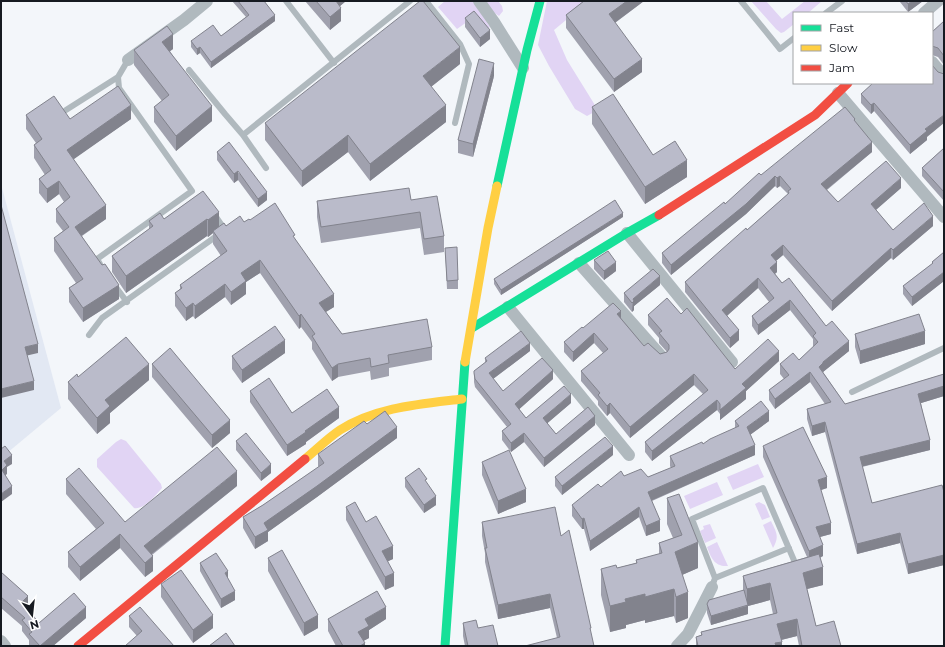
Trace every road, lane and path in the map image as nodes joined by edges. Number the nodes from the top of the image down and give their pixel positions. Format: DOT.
graph roads {
  1 [pos="207,1"];
  2 [pos="286,1"];
  3 [pos="410,1"];
  4 [pos="426,1"];
  5 [pos="479,1"];
  6 [pos="540,1"];
  7 [pos="741,1"];
  8 [pos="842,1"];
  9 [pos="938,1"];
  10 [pos="827,12"];
  11 [pos="925,12"];
  12 [pos="793,39"];
  13 [pos="128,60"];
  14 [pos="334,63"];
  15 [pos="933,63"];
  16 [pos="523,68"];
  17 [pos="189,70"];
  18 [pos="944,76"];
  19 [pos="118,77"];
  20 [pos="847,84"];
  21 [pos="838,93"];
  22 [pos="66,110"];
  23 [pos="455,123"];
  24 [pos="243,135"];
  25 [pos="266,168"];
  26 [pos="210,207"];
  27 [pos="944,217"];
  28 [pos="627,233"];
  29 [pos="579,263"];
  30 [pos="105,272"];
  31 [pos="110,278"];
  32 [pos="127,302"];
  33 [pos="508,307"];
  34 [pos="472,328"];
  35 [pos="89,335"];
  36 [pos="944,348"];
  37 [pos="662,357"];
  38 [pos="732,362"];
  39 [pos="852,392"];
  40 [pos="462,399"];
  41 [pos="629,455"];
  42 [pos="789,548"];
  43 [pos="796,565"];
  44 [pos="714,583"];
  45 [pos="1,641"];
  46 [pos="6,646"];
  47 [pos="78,646"];
  48 [pos="445,646"];
  49 [pos="677,646"];
  1 -- 13 [label="street"];
  2 -- 14 [label="lane"];
  3 -- 14 [label="lane"];
  4 -- 23 [label="lane"];
  5 -- 16 [label="street"];
  6 -- 16 [label="street"];
  7 -- 12 [label="lane"];
  8 -- 10 [label="lane"];
  9 -- 11 [label="street"];
  13 -- 19 [label="lane"];
  14 -- 24 [label="lane"];
  15 -- 18 [label="street"];
  16 -- 34 [label="street"];
  17 -- 24 [label="lane"];
  19 -- 22 [label="lane"];
  19 -- 30 [label="lane"];
  20 -- 21 [label="street"];
  21 -- 27 [label="street"];
  21 -- 28 [label="street"];
  24 -- 25 [label="lane"];
  26 -- 32 [label="lane"];
  28 -- 29 [label="street"];
  28 -- 38 [label="street"];
  29 -- 33 [label="street"];
  29 -- 37 [label="street"];
  31 -- 32 [label="lane"];
  32 -- 35 [label="lane"];
  33 -- 34 [label="street"];
  33 -- 41 [label="street"];
  34 -- 40 [label="street"];
  36 -- 39 [label="lane"];
  40 -- 47 [label="street"];
  40 -- 48 [label="street"];
  42 -- 43 [label="lane"];
  42 -- 44 [label="lane"];
  42 -- 44 [label="lane"];
  44 -- 49 [label="street"];
  45 -- 46 [label="street"];
}
